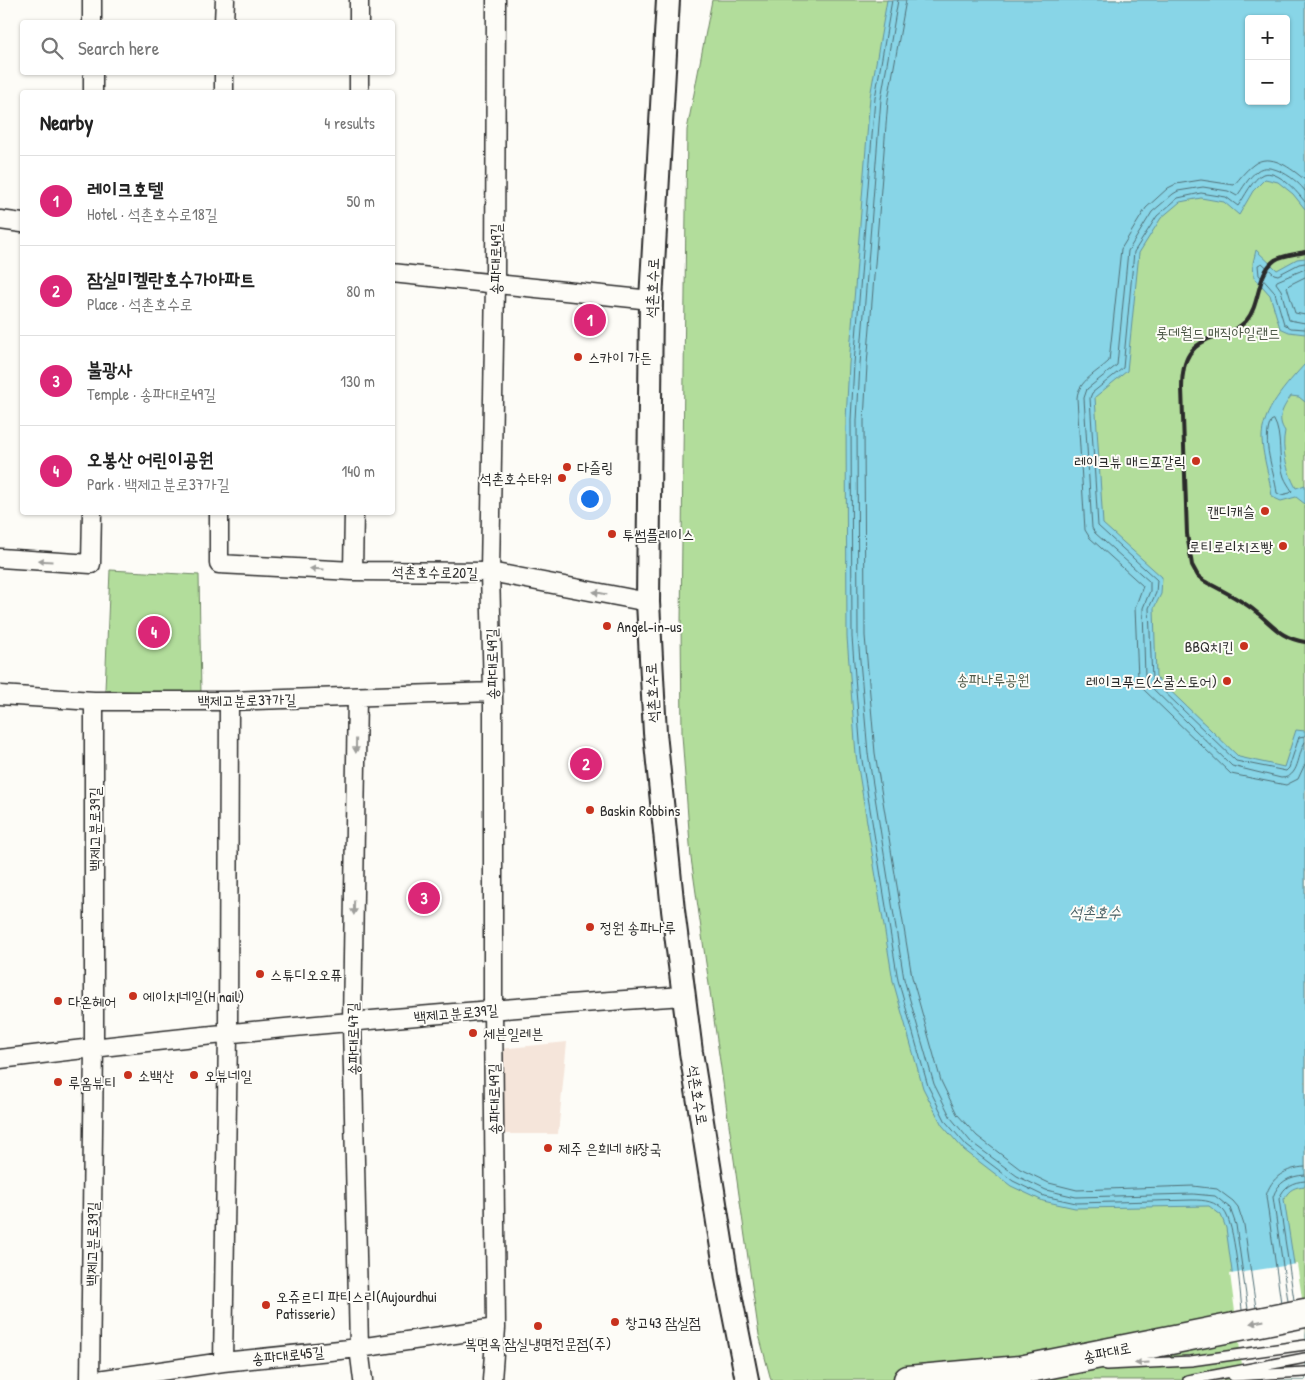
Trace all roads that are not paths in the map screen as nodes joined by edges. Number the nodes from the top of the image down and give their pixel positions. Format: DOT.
graph roads {
  1 [pos="92,0"];
  2 [pos="224,0"];
  3 [pos="359,0"];
  4 [pos="496,0"];
  5 [pos="668,0"];
  6 [pos="92,20"];
  7 [pos="224,20"];
  8 [pos="359,20"];
  9 [pos="93,75"];
  10 [pos="224,75"];
  11 [pos="359,75"];
  12 [pos="93,90"];
  13 [pos="224,90"];
  14 [pos="359,90"];
  15 [pos="0,220"];
  16 [pos="20,223"];
  17 [pos="395,273"];
  18 [pos="495,283"];
  19 [pos="651,300"];
  20 [pos="92,515"];
  21 [pos="219,515"];
  22 [pos="354,515"];
  23 [pos="0,558"];
  24 [pos="353,571"];
  25 [pos="490,572"];
  26 [pos="648,602"];
  27 [pos="493,692"];
  28 [pos="0,695"];
  29 [pos="357,697"];
  30 [pos="94,701"];
  31 [pos="229,701"];
  32 [pos="684,996"];
  33 [pos="493,1009"];
  34 [pos="352,1023"];
  35 [pos="228,1034"];
  36 [pos="94,1047"];
  37 [pos="0,1059"];
  38 [pos="1305,1313"];
  39 [pos="496,1328"];
  40 [pos="1305,1345"];
  41 [pos="359,1348"];
  42 [pos="1189,1348"];
  43 [pos="1305,1358"];
  44 [pos="223,1362"];
  45 [pos="1020,1370"];
  46 [pos="1305,1372"];
  47 [pos="1191,1379"];
  48 [pos="90,1380"];
  49 [pos="98,1380"];
  50 [pos="363,1380"];
  51 [pos="492,1380"];
  52 [pos="747,1380"];
  53 [pos="908,1380"];
  1 -- 6 [label="street"];
  2 -- 7 [label="street"];
  3 -- 8 [label="street"];
  4 -- 18 [label="street, 송파대로49길"];
  5 -- 19 [label="street, 석촌호수로"];
  9 -- 12 [label="street"];
  10 -- 13 [label="street"];
  11 -- 14 [label="street"];
  15 -- 16 [label="street"];
  17 -- 18 [label="street"];
  18 -- 19 [label="street"];
  18 -- 25 [label="street, 송파대로49길"];
  19 -- 26 [label="street, 석촌호수로"];
  20 -- 23 [label="street, one-way"];
  24 -- 21 [label="street, 석촌호수로20길, one-way"];
  22 -- 24 [label="street"];
  24 -- 25 [label="street, 석촌호수로20길"];
  26 -- 25 [label="street, 석촌호수로20길, one-way"];
  25 -- 27 [label="street, 송파대로49길"];
  26 -- 32 [label="street, 석촌호수로"];
  27 -- 29 [label="street, 백제고분로37가길"];
  27 -- 33 [label="street, 송파대로49길"];
  28 -- 30 [label="street, 백제고분로37가길"];
  29 -- 31 [label="street, 백제고분로37가길"];
  29 -- 34 [label="street, 송파대로47길, one-way"];
  30 -- 31 [label="street, 백제고분로37가길"];
  30 -- 36 [label="street, 백제고분로39길"];
  31 -- 35 [label="street"];
  32 -- 33 [label="street, 백제고분로39길"];
  32 -- 52 [label="street, 석촌호수로"];
  33 -- 34 [label="street, 백제고분로39길"];
  33 -- 39 [label="street, 송파대로49길"];
  34 -- 35 [label="street, 백제고분로39길"];
  34 -- 41 [label="street, 송파대로47길"];
  35 -- 36 [label="street, 백제고분로39길"];
  35 -- 44 [label="street"];
  36 -- 37 [label="street, 백제고분로39길"];
  36 -- 48 [label="street, 백제고분로39길"];
  38 -- 42 [label="main road, 송파대로, one-way"];
  39 -- 41 [label="street"];
  39 -- 51 [label="street, 송파대로49길"];
  40 -- 42 [label="lane"];
  41 -- 44 [label="street, 송파대로45길"];
  41 -- 50 [label="street, 송파대로47길"];
  42 -- 45 [label="main road, 송파대로"];
  42 -- 45 [label="lane, one-way"];
  43 -- 47 [label="lane"];
  44 -- 49 [label="street, 송파대로45길"];
  45 -- 53 [label="main road, 송파대로"];
  46 -- 47 [label="lane"];
}
